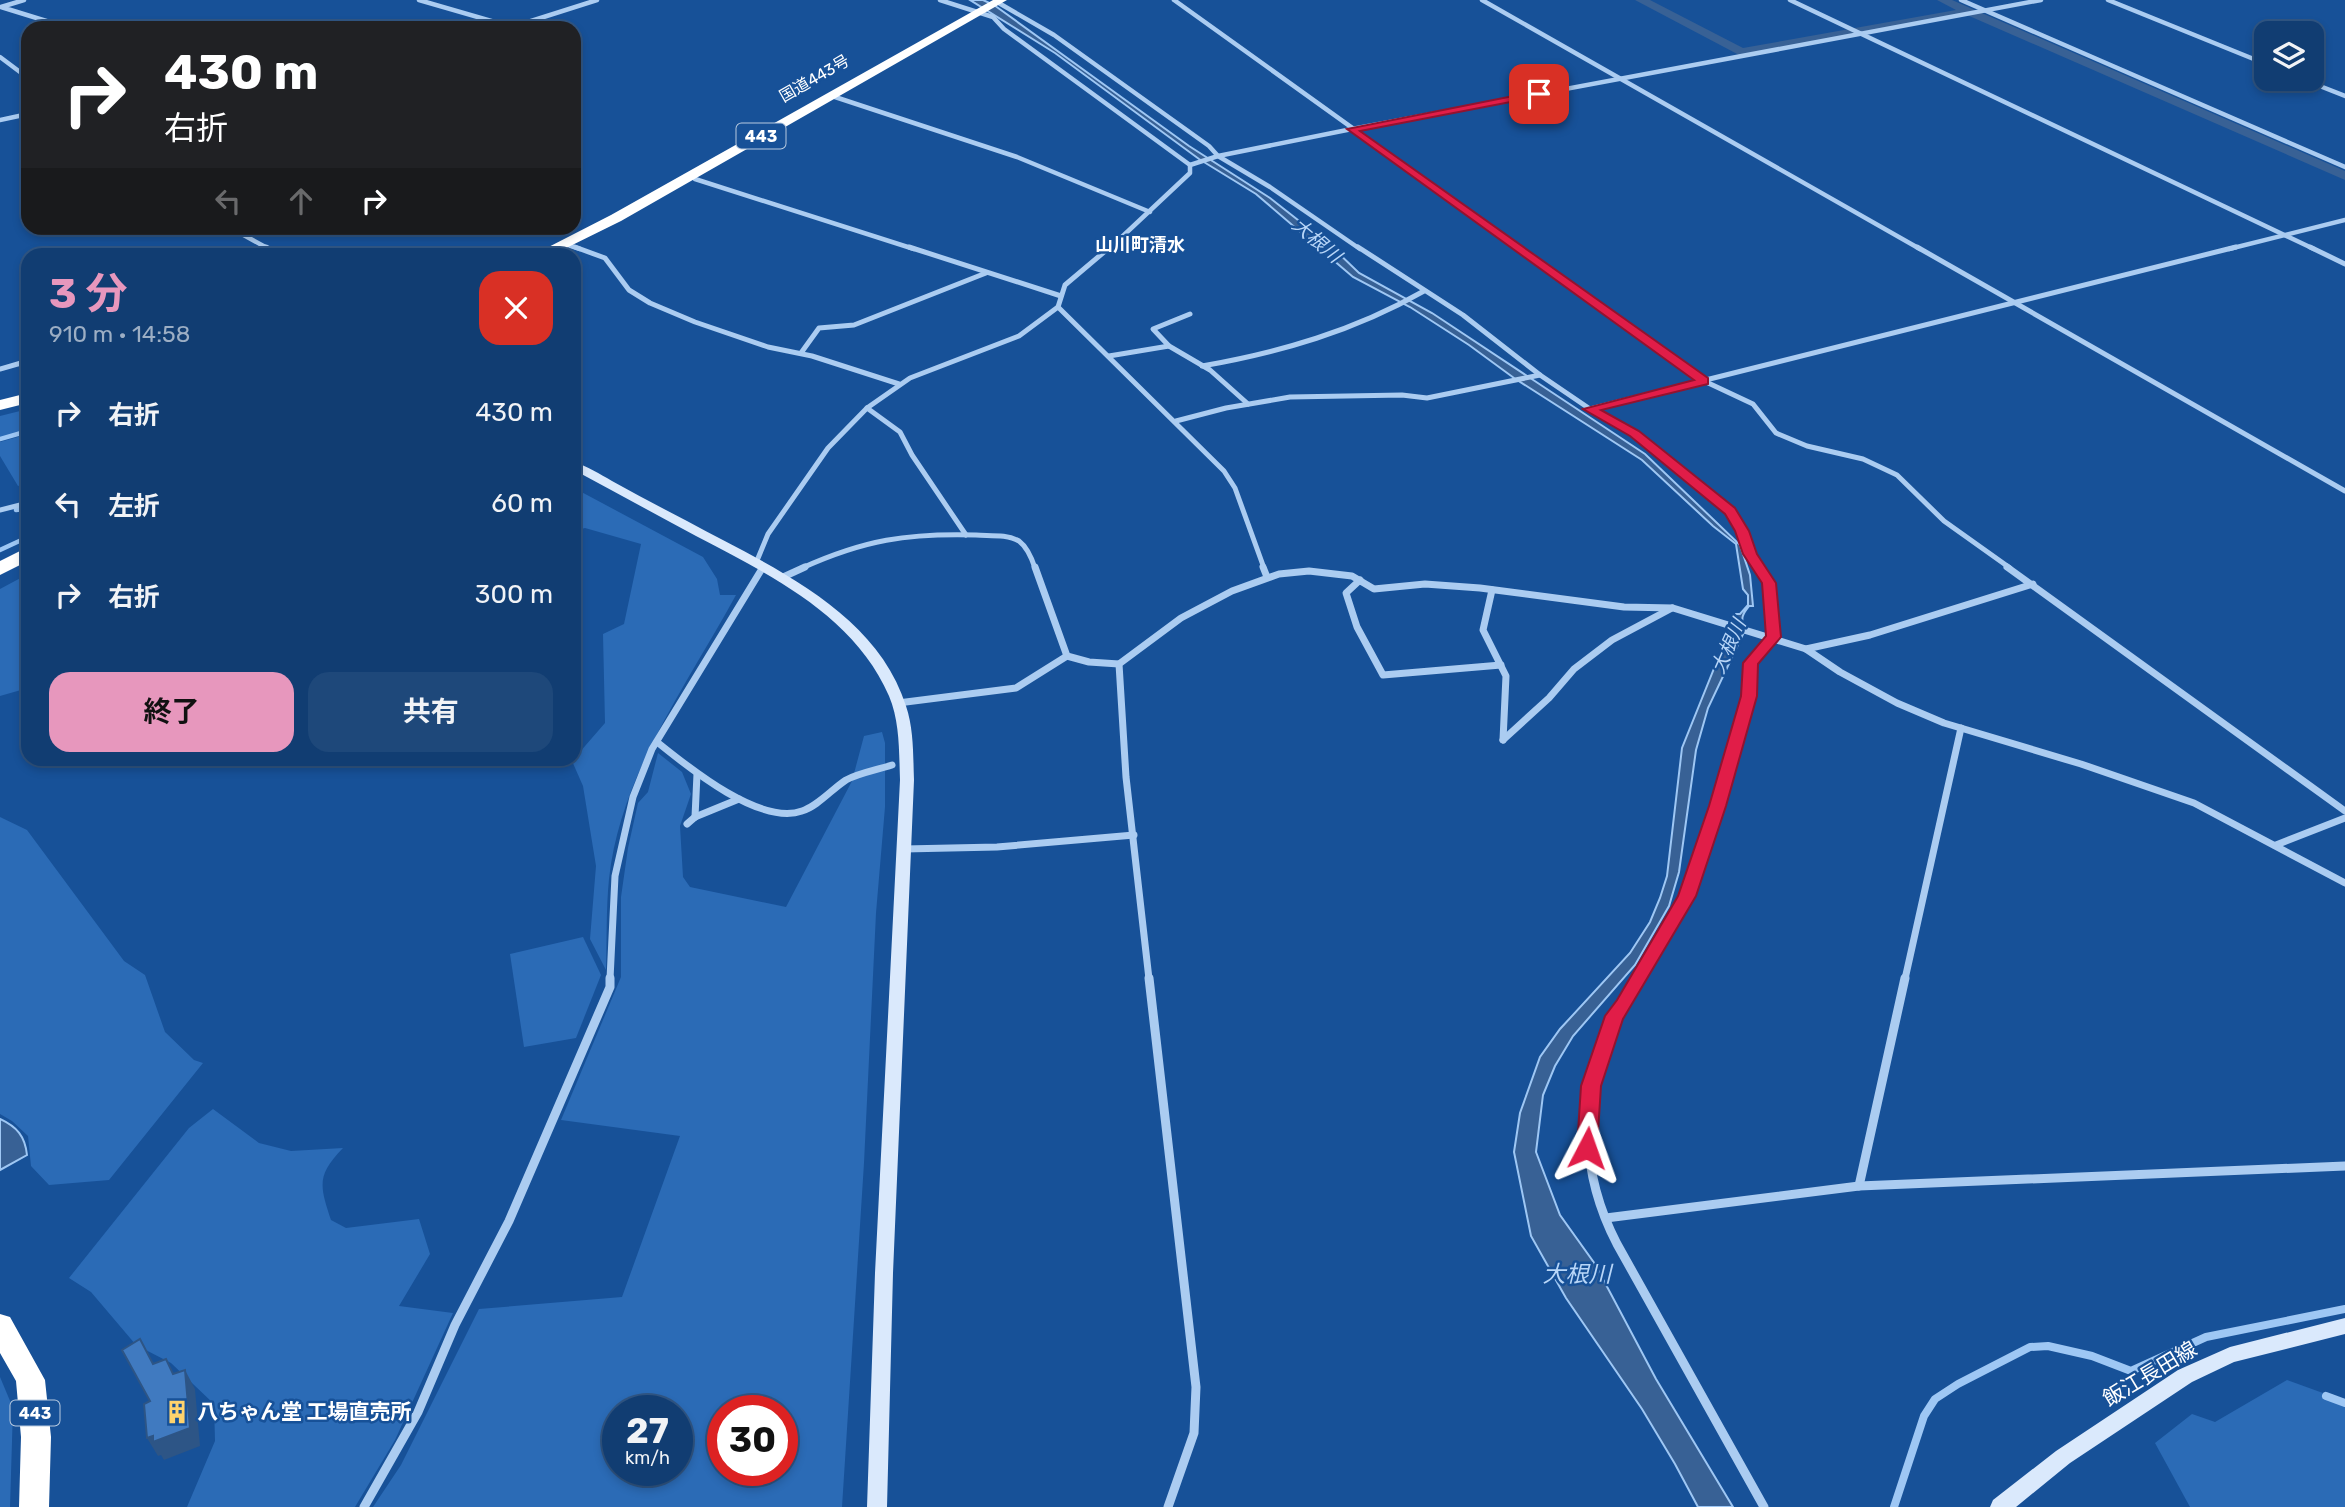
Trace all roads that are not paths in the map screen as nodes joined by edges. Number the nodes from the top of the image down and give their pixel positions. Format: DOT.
graph roads {
  1 [pos="24,0"];
  2 [pos="419,0"];
  3 [pos="597,0"];
  4 [pos="940,0"];
  5 [pos="1174,0"];
  6 [pos="1482,0"];
  7 [pos="1790,0"];
  8 [pos="1961,0"];
  9 [pos="2041,0"];
  10 [pos="2108,0"];
  11 [pos="999,1"];
  12 [pos="1986,10"];
  13 [pos="981,12"];
  14 [pos="46,21"];
  15 [pos="487,21"];
  16 [pos="532,21"];
  17 [pos="1858,34"];
  18 [pos="0,57"];
  19 [pos="2254,59"];
  20 [pos="21,73"];
  21 [pos="1619,79"];
  22 [pos="2324,88"];
  23 [pos="832,96"];
  24 [pos="2345,96"];
  25 [pos="21,116"];
  26 [pos="0,120"];
  27 [pos="1352,129"];
  28 [pos="1217,156"];
  29 [pos="1191,165"];
  30 [pos="2345,167"];
  31 [pos="695,179"];
  32 [pos="1150,212"];
  33 [pos="2345,220"];
  34 [pos="244,235"];
  35 [pos="2283,235"];
  36 [pos="565,244"];
  37 [pos="267,248"];
  38 [pos="556,248"];
  39 [pos="576,248"];
  40 [pos="581,250"];
  41 [pos="2345,264"];
  42 [pos="987,273"];
  43 [pos="1424,291"];
  44 [pos="1061,296"];
  45 [pos="2016,304"];
  46 [pos="1058,307"];
  47 [pos="1190,314"];
  48 [pos="1169,346"];
  49 [pos="801,353"];
  50 [pos="1109,356"];
  51 [pos="21,363"];
  52 [pos="1202,366"];
  53 [pos="0,369"];
  54 [pos="1537,376"];
  55 [pos="1704,381"];
  56 [pos="899,384"];
  57 [pos="21,400"];
  58 [pos="1248,404"];
  59 [pos="0,405"];
  60 [pos="867,408"];
  61 [pos="1590,409"];
  62 [pos="1176,421"];
  63 [pos="581,469"];
  64 [pos="2345,491"];
  65 [pos="21,505"];
  66 [pos="0,510"];
  67 [pos="966,535"];
  68 [pos="21,557"];
  69 [pos="759,565"];
  70 [pos="0,569"];
  71 [pos="1267,577"];
  72 [pos="781,578"];
  73 [pos="1360,580"];
  74 [pos="2034,584"];
  75 [pos="1492,590"];
  76 [pos="1673,608"];
  77 [pos="1773,637"];
  78 [pos="1806,649"];
  79 [pos="1067,656"];
  80 [pos="1119,664"];
  81 [pos="1501,666"];
  82 [pos="898,703"];
  83 [pos="1961,727"];
  84 [pos="657,743"];
  85 [pos="892,765"];
  86 [pos="697,774"];
  87 [pos="739,799"];
  88 [pos="2345,811"];
  89 [pos="695,817"];
  90 [pos="2345,818"];
  91 [pos="687,824"];
  92 [pos="1134,835"];
  93 [pos="2276,845"];
  94 [pos="904,849"];
  95 [pos="2345,883"];
  96 [pos="2345,1166"];
  97 [pos="1859,1186"];
  98 [pos="1606,1218"];
  99 [pos="0,1326"];
  100 [pos="2345,1326"];
  101 [pos="34,1507"];
  102 [pos="364,1507"];
  103 [pos="877,1507"];
  104 [pos="1168,1507"];
  105 [pos="1764,1507"];
  106 [pos="2000,1507"];
  1 -- 14 [label="street"];
  2 -- 15 [label="street"];
  3 -- 16 [label="street"];
  4 -- 13 [label="street"];
  5 -- 27 [label="street"];
  6 -- 21 [label="street"];
  7 -- 17 [label="street"];
  8 -- 12 [label="street"];
  9 -- 12 [label="street"];
  10 -- 19 [label="street"];
  11 -- 13 [label="highway, 国道443号 / 443"];
  11 -- 28 [label="street"];
  12 -- 17 [label="street"];
  12 -- 30 [label="street"];
  13 -- 23 [label="highway, 国道443号 / 443"];
  13 -- 29 [label="street"];
  17 -- 21 [label="street"];
  17 -- 35 [label="street"];
  18 -- 20 [label="street"];
  21 -- 27 [label="street"];
  21 -- 45 [label="street"];
  22 -- 24 [label="street"];
  23 -- 32 [label="street"];
  23 -- 36 [label="highway, 国道443号 / 443"];
  25 -- 26 [label="street"];
  27 -- 28 [label="street"];
  27 -- 55 [label="street"];
  28 -- 29 [label="street"];
  28 -- 43 [label="street"];
  29 -- 32 [label="street"];
  31 -- 42 [label="street"];
  32 -- 44 [label="street"];
  33 -- 35 [label="street"];
  34 -- 37 [label="street"];
  35 -- 41 [label="street"];
  35 -- 45 [label="street"];
  36 -- 38 [label="highway, 国道443号 / 443"];
  36 -- 39 [label="street"];
  40 -- 49 [label="street"];
  42 -- 44 [label="street"];
  42 -- 49 [label="street"];
  43 -- 52 [label="street"];
  43 -- 54 [label="street"];
  44 -- 46 [label="street"];
  45 -- 55 [label="street"];
  45 -- 64 [label="street"];
  46 -- 50 [label="street"];
  46 -- 56 [label="street"];
  47 -- 48 [label="street"];
  48 -- 50 [label="street"];
  48 -- 52 [label="street"];
  49 -- 56 [label="street"];
  50 -- 62 [label="street"];
  51 -- 53 [label="street"];
  52 -- 58 [label="street"];
  54 -- 58 [label="street"];
  54 -- 61 [label="street"];
  55 -- 61 [label="street"];
  55 -- 74 [label="street"];
  56 -- 60 [label="street"];
  57 -- 59 [label="highway"];
  58 -- 62 [label="street"];
  60 -- 67 [label="street"];
  60 -- 69 [label="street"];
  61 -- 77 [label="street"];
  62 -- 71 [label="street"];
  63 -- 69 [label="street"];
  65 -- 66 [label="street"];
  67 -- 72 [label="street"];
  67 -- 79 [label="street"];
  68 -- 70 [label="highway"];
  69 -- 72 [label="street"];
  69 -- 84 [label="street"];
  71 -- 73 [label="street"];
  71 -- 80 [label="street"];
  72 -- 82 [label="street"];
  73 -- 75 [label="street"];
  73 -- 81 [label="street"];
  74 -- 78 [label="street"];
  74 -- 88 [label="street"];
  75 -- 76 [label="street"];
  75 -- 81 [label="street"];
  76 -- 77 [label="street"];
  76 -- 81 [label="street"];
  77 -- 78 [label="street"];
  77 -- 98 [label="street"];
  78 -- 83 [label="street"];
  79 -- 80 [label="street"];
  79 -- 82 [label="street"];
  80 -- 92 [label="street"];
  82 -- 94 [label="street"];
  83 -- 93 [label="street"];
  83 -- 97 [label="street"];
  84 -- 86 [label="street"];
  84 -- 102 [label="street"];
  85 -- 87 [label="street"];
  86 -- 87 [label="street"];
  86 -- 89 [label="street"];
  87 -- 89 [label="street"];
  89 -- 91 [label="street"];
  90 -- 93 [label="street"];
  92 -- 94 [label="street"];
  92 -- 104 [label="street"];
  93 -- 95 [label="street"];
  94 -- 103 [label="street"];
  96 -- 97 [label="street"];
  97 -- 98 [label="street"];
  98 -- 105 [label="street"];
  99 -- 101 [label="highway, 443"];
  100 -- 106 [label="street, 飯江長田線"];
}
